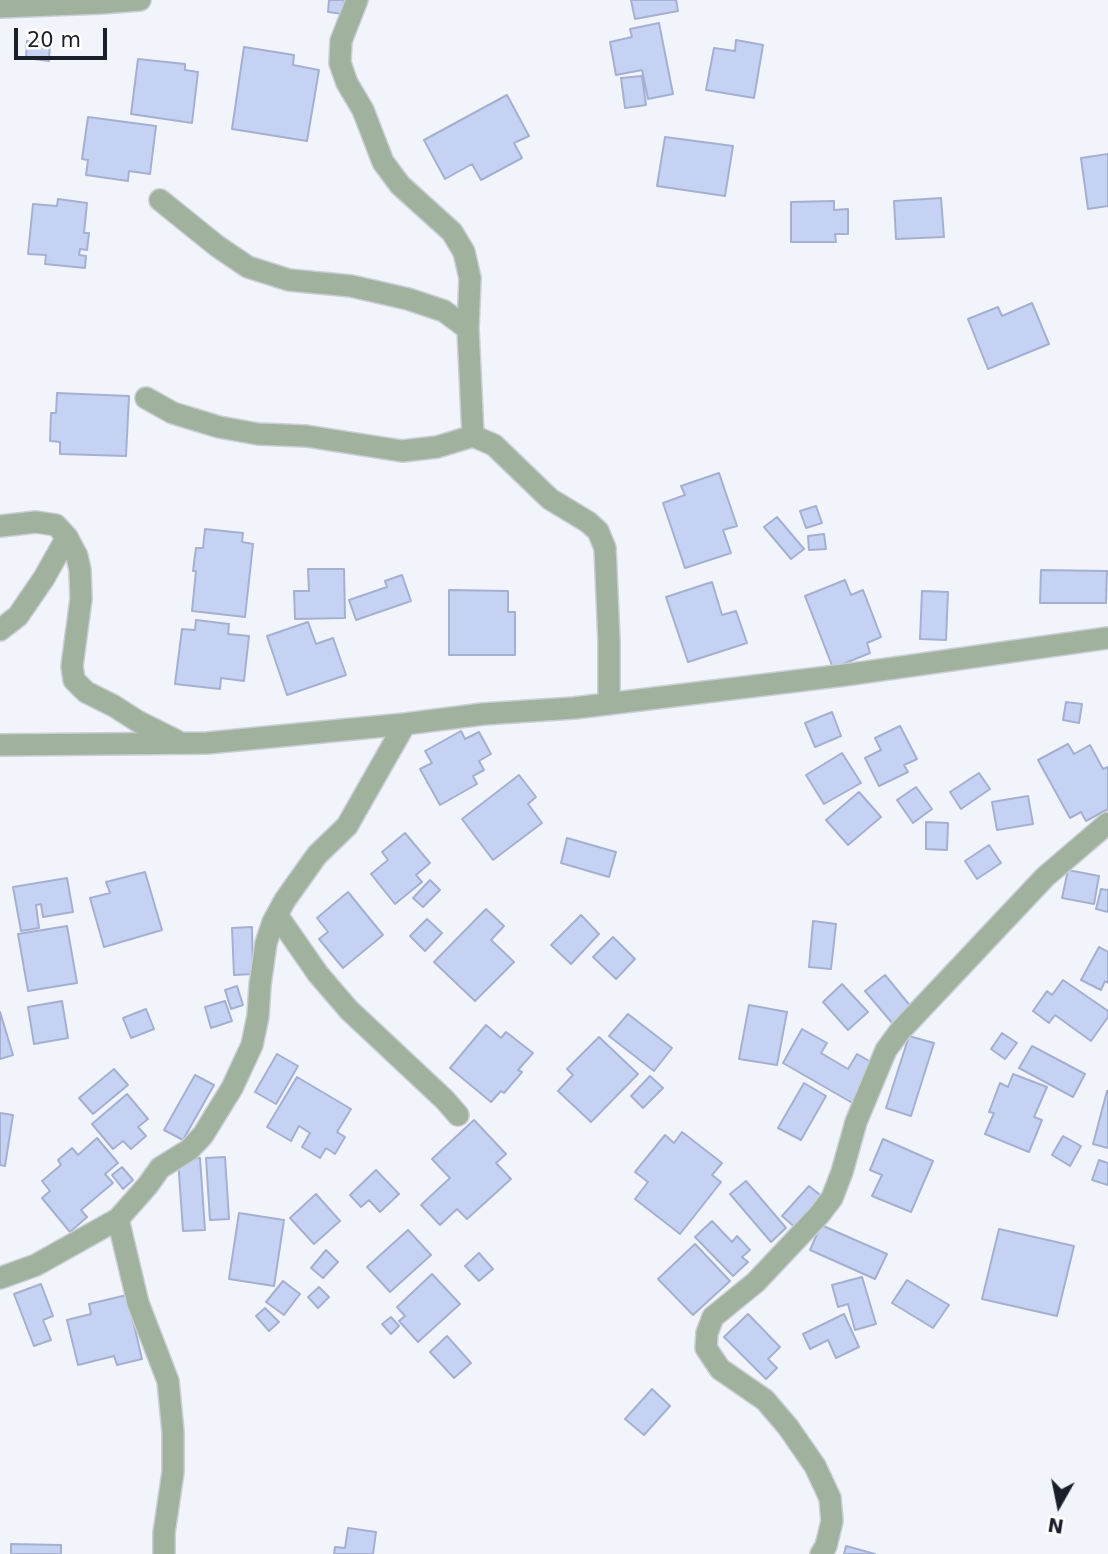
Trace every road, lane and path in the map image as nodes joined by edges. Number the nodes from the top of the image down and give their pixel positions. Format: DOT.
graph roads {
  1 [pos="140,0"];
  2 [pos="360,1"];
  3 [pos="0,7"];
  4 [pos="160,200"];
  5 [pos="468,329"];
  6 [pos="146,398"];
  7 [pos="473,436"];
  8 [pos="0,526"];
  9 [pos="67,537"];
  10 [pos="0,630"];
  11 [pos="1108,638"];
  12 [pos="609,704"];
  13 [pos="405,724"];
  14 [pos="182,743"];
  15 [pos="0,745"];
  16 [pos="1108,823"];
  17 [pos="276,915"];
  18 [pos="458,1115"];
  19 [pos="118,1219"];
  20 [pos="0,1278"];
  21 [pos="164,1554"];
  22 [pos="821,1554"];
  1 -- 3 [label="street"];
  2 -- 5 [label="street"];
  4 -- 5 [label="street"];
  5 -- 7 [label="street"];
  6 -- 7 [label="street"];
  7 -- 12 [label="street"];
  8 -- 9 [label="street"];
  9 -- 10 [label="street"];
  9 -- 14 [label="street"];
  11 -- 12 [label="street"];
  12 -- 13 [label="street"];
  13 -- 14 [label="street"];
  13 -- 17 [label="street"];
  14 -- 15 [label="street"];
  16 -- 22 [label="street"];
  17 -- 18 [label="street"];
  17 -- 19 [label="street"];
  19 -- 20 [label="street"];
  19 -- 21 [label="street"];
}
